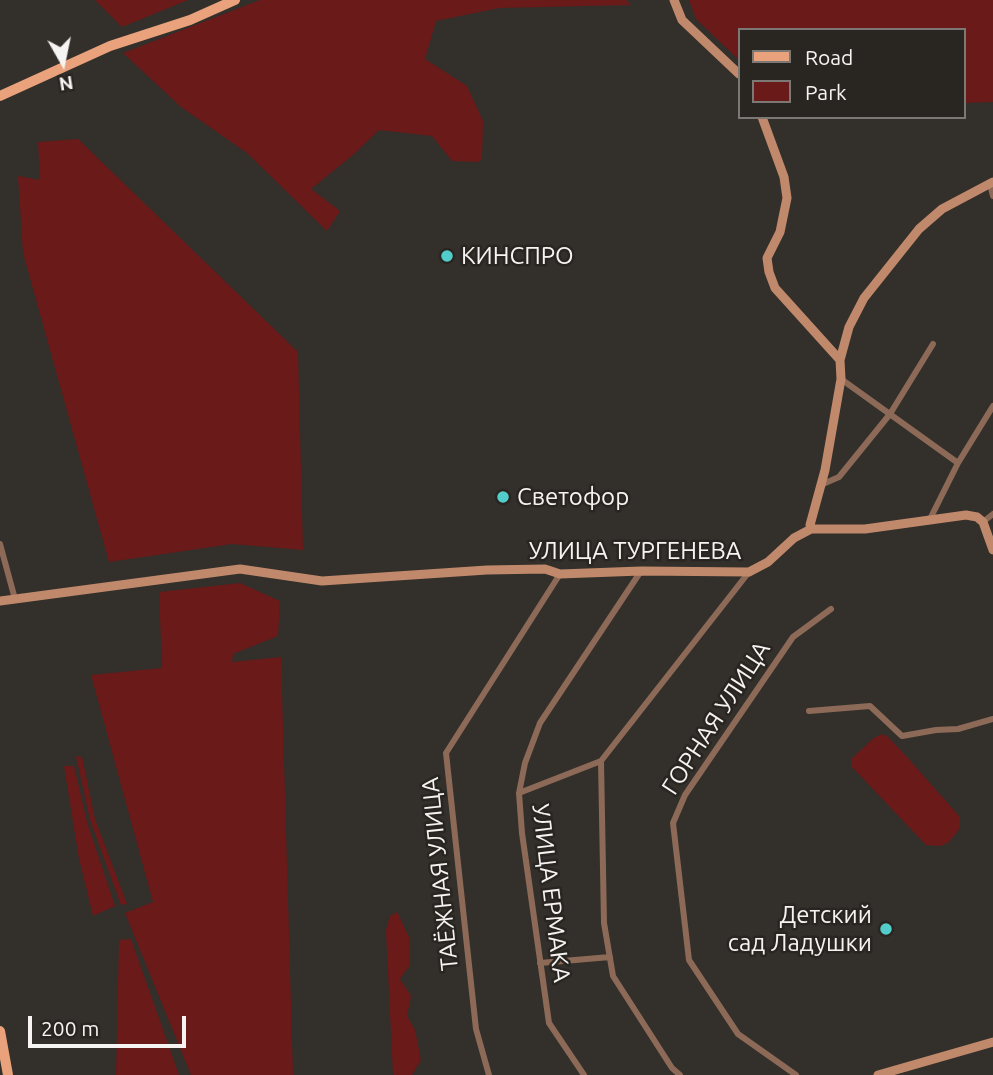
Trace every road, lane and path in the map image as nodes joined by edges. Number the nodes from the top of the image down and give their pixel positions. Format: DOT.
graph roads {
  1 [pos="235,0"];
  2 [pos="674,0"];
  3 [pos="738,73"];
  4 [pos="0,96"];
  5 [pos="763,119"];
  6 [pos="991,183"];
  7 [pos="993,195"];
  8 [pos="933,344"];
  9 [pos="840,360"];
  10 [pos="841,379"];
  11 [pos="993,406"];
  12 [pos="890,414"];
  13 [pos="958,463"];
  14 [pos="822,484"];
  15 [pos="993,514"];
  16 [pos="929,520"];
  17 [pos="983,522"];
  18 [pos="811,529"];
  19 [pos="0,544"];
  20 [pos="993,550"];
  21 [pos="641,571"];
  22 [pos="749,572"];
  23 [pos="560,574"];
  24 [pos="15,599"];
  25 [pos="0,601"];
  26 [pos="831,609"];
  27 [pos="809,711"];
  28 [pos="993,719"];
  29 [pos="601,761"];
  30 [pos="519,793"];
  31 [pos="610,957"];
  32 [pos="540,963"];
  33 [pos="0,1031"];
  34 [pos="993,1042"];
  35 [pos="8,1075"];
  36 [pos="489,1075"];
  37 [pos="584,1075"];
  38 [pos="680,1075"];
  39 [pos="796,1075"];
  40 [pos="878,1075"];
  1 -- 4 [label="main road"];
  2 -- 3 [label="street"];
  5 -- 9 [label="street"];
  6 -- 7 [label="street"];
  6 -- 9 [label="street"];
  8 -- 12 [label="street"];
  9 -- 10 [label="street"];
  10 -- 12 [label="street"];
  10 -- 14 [label="street"];
  11 -- 13 [label="street"];
  12 -- 13 [label="street"];
  12 -- 14 [label="street"];
  13 -- 16 [label="street"];
  14 -- 18 [label="street"];
  15 -- 17 [label="street"];
  16 -- 17 [label="street"];
  16 -- 18 [label="street"];
  17 -- 20 [label="street"];
  18 -- 22 [label="street, УЛИЦА ТУРГЕНЕВА"];
  19 -- 24 [label="street"];
  21 -- 22 [label="street, УЛИЦА ТУРГЕНЕВА"];
  21 -- 23 [label="street, УЛИЦА ТУРГЕНЕВА"];
  21 -- 30 [label="street, УЛИЦА ЕРМАКА"];
  22 -- 29 [label="street"];
  23 -- 24 [label="street, УЛИЦА ТУРГЕНЕВА"];
  23 -- 36 [label="street, ТАЁЖНАЯ УЛИЦА"];
  24 -- 25 [label="street, УЛИЦА ТУРГЕНЕВА"];
  26 -- 39 [label="street, ГОРНАЯ УЛИЦА"];
  27 -- 28 [label="street"];
  29 -- 30 [label="street"];
  29 -- 31 [label="street"];
  30 -- 32 [label="street, УЛИЦА ЕРМАКА"];
  31 -- 32 [label="street"];
  31 -- 38 [label="street"];
  32 -- 37 [label="street, УЛИЦА ЕРМАКА"];
  33 -- 35 [label="main road"];
  34 -- 40 [label="street"];
}
